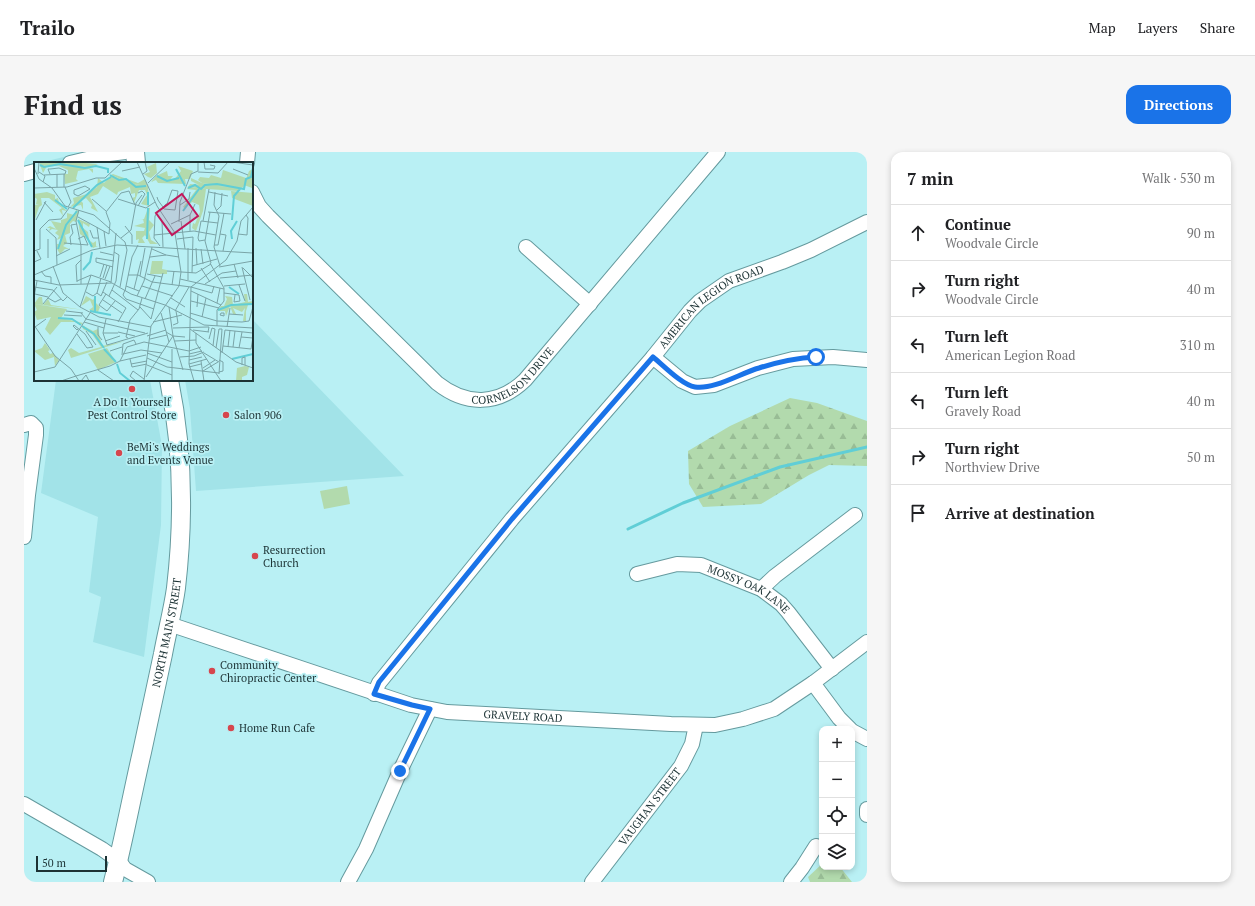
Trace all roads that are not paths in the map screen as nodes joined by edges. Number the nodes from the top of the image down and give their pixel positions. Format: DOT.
graph roads {
  1 [pos="125,152"];
  2 [pos="135,152"];
  3 [pos="248,152"];
  4 [pos="718,152"];
  5 [pos="74,162"];
  6 [pos="136,162"];
  7 [pos="247,162"];
  8 [pos="34,171"];
  9 [pos="24,174"];
  10 [pos="253,194"];
  11 [pos="867,222"];
  12 [pos="526,247"];
  13 [pos="590,304"];
  14 [pos="653,357"];
  15 [pos="867,360"];
  16 [pos="169,381"];
  17 [pos="28,424"];
  18 [pos="855,515"];
  19 [pos="24,537"];
  20 [pos="637,574"];
  21 [pos="761,589"];
  22 [pos="169,624"];
  23 [pos="867,642"];
  24 [pos="832,669"];
  25 [pos="813,683"];
  26 [pos="374,694"];
  27 [pos="430,709"];
  28 [pos="696,725"];
  29 [pos="847,726"];
  30 [pos="855,732"];
  31 [pos="867,738"];
  32 [pos="24,804"];
  33 [pos="867,809"];
  34 [pos="867,815"];
  35 [pos="816,846"];
  36 [pos="119,861"];
  37 [pos="113,882"];
  38 [pos="148,882"];
  39 [pos="348,882"];
  40 [pos="592,882"];
  41 [pos="791,882"];
  1 -- 5 [label="street"];
  2 -- 6 [label="main road"];
  3 -- 7 [label="street"];
  4 -- 13 [label="street, CORNELSON DRIVE"];
  8 -- 9 [label="street"];
  10 -- 13 [label="street, CORNELSON DRIVE"];
  11 -- 14 [label="street, AMERICAN LEGION ROAD"];
  12 -- 13 [label="street"];
  14 -- 15 [label="street"];
  14 -- 26 [label="street, AMERICAN LEGION ROAD"];
  16 -- 22 [label="main road, NORTH MAIN STREET"];
  17 -- 19 [label="street"];
  18 -- 21 [label="street"];
  20 -- 21 [label="street, MOSSY OAK LANE"];
  21 -- 24 [label="street, MOSSY OAK LANE"];
  22 -- 26 [label="street, GRAVELY ROAD"];
  22 -- 36 [label="main road, NORTH MAIN STREET"];
  23 -- 24 [label="street, GRAVELY ROAD"];
  24 -- 25 [label="street, GRAVELY ROAD"];
  25 -- 28 [label="street, GRAVELY ROAD"];
  25 -- 29 [label="street"];
  26 -- 27 [label="street, GRAVELY ROAD"];
  27 -- 28 [label="street, GRAVELY ROAD"];
  27 -- 39 [label="street"];
  28 -- 40 [label="street, VAUGHAN STREET"];
  30 -- 31 [label="street"];
  32 -- 36 [label="street"];
  33 -- 34 [label="street"];
  35 -- 41 [label="street"];
  36 -- 37 [label="main road, NORTH MAIN STREET"];
  36 -- 38 [label="street"];
}
